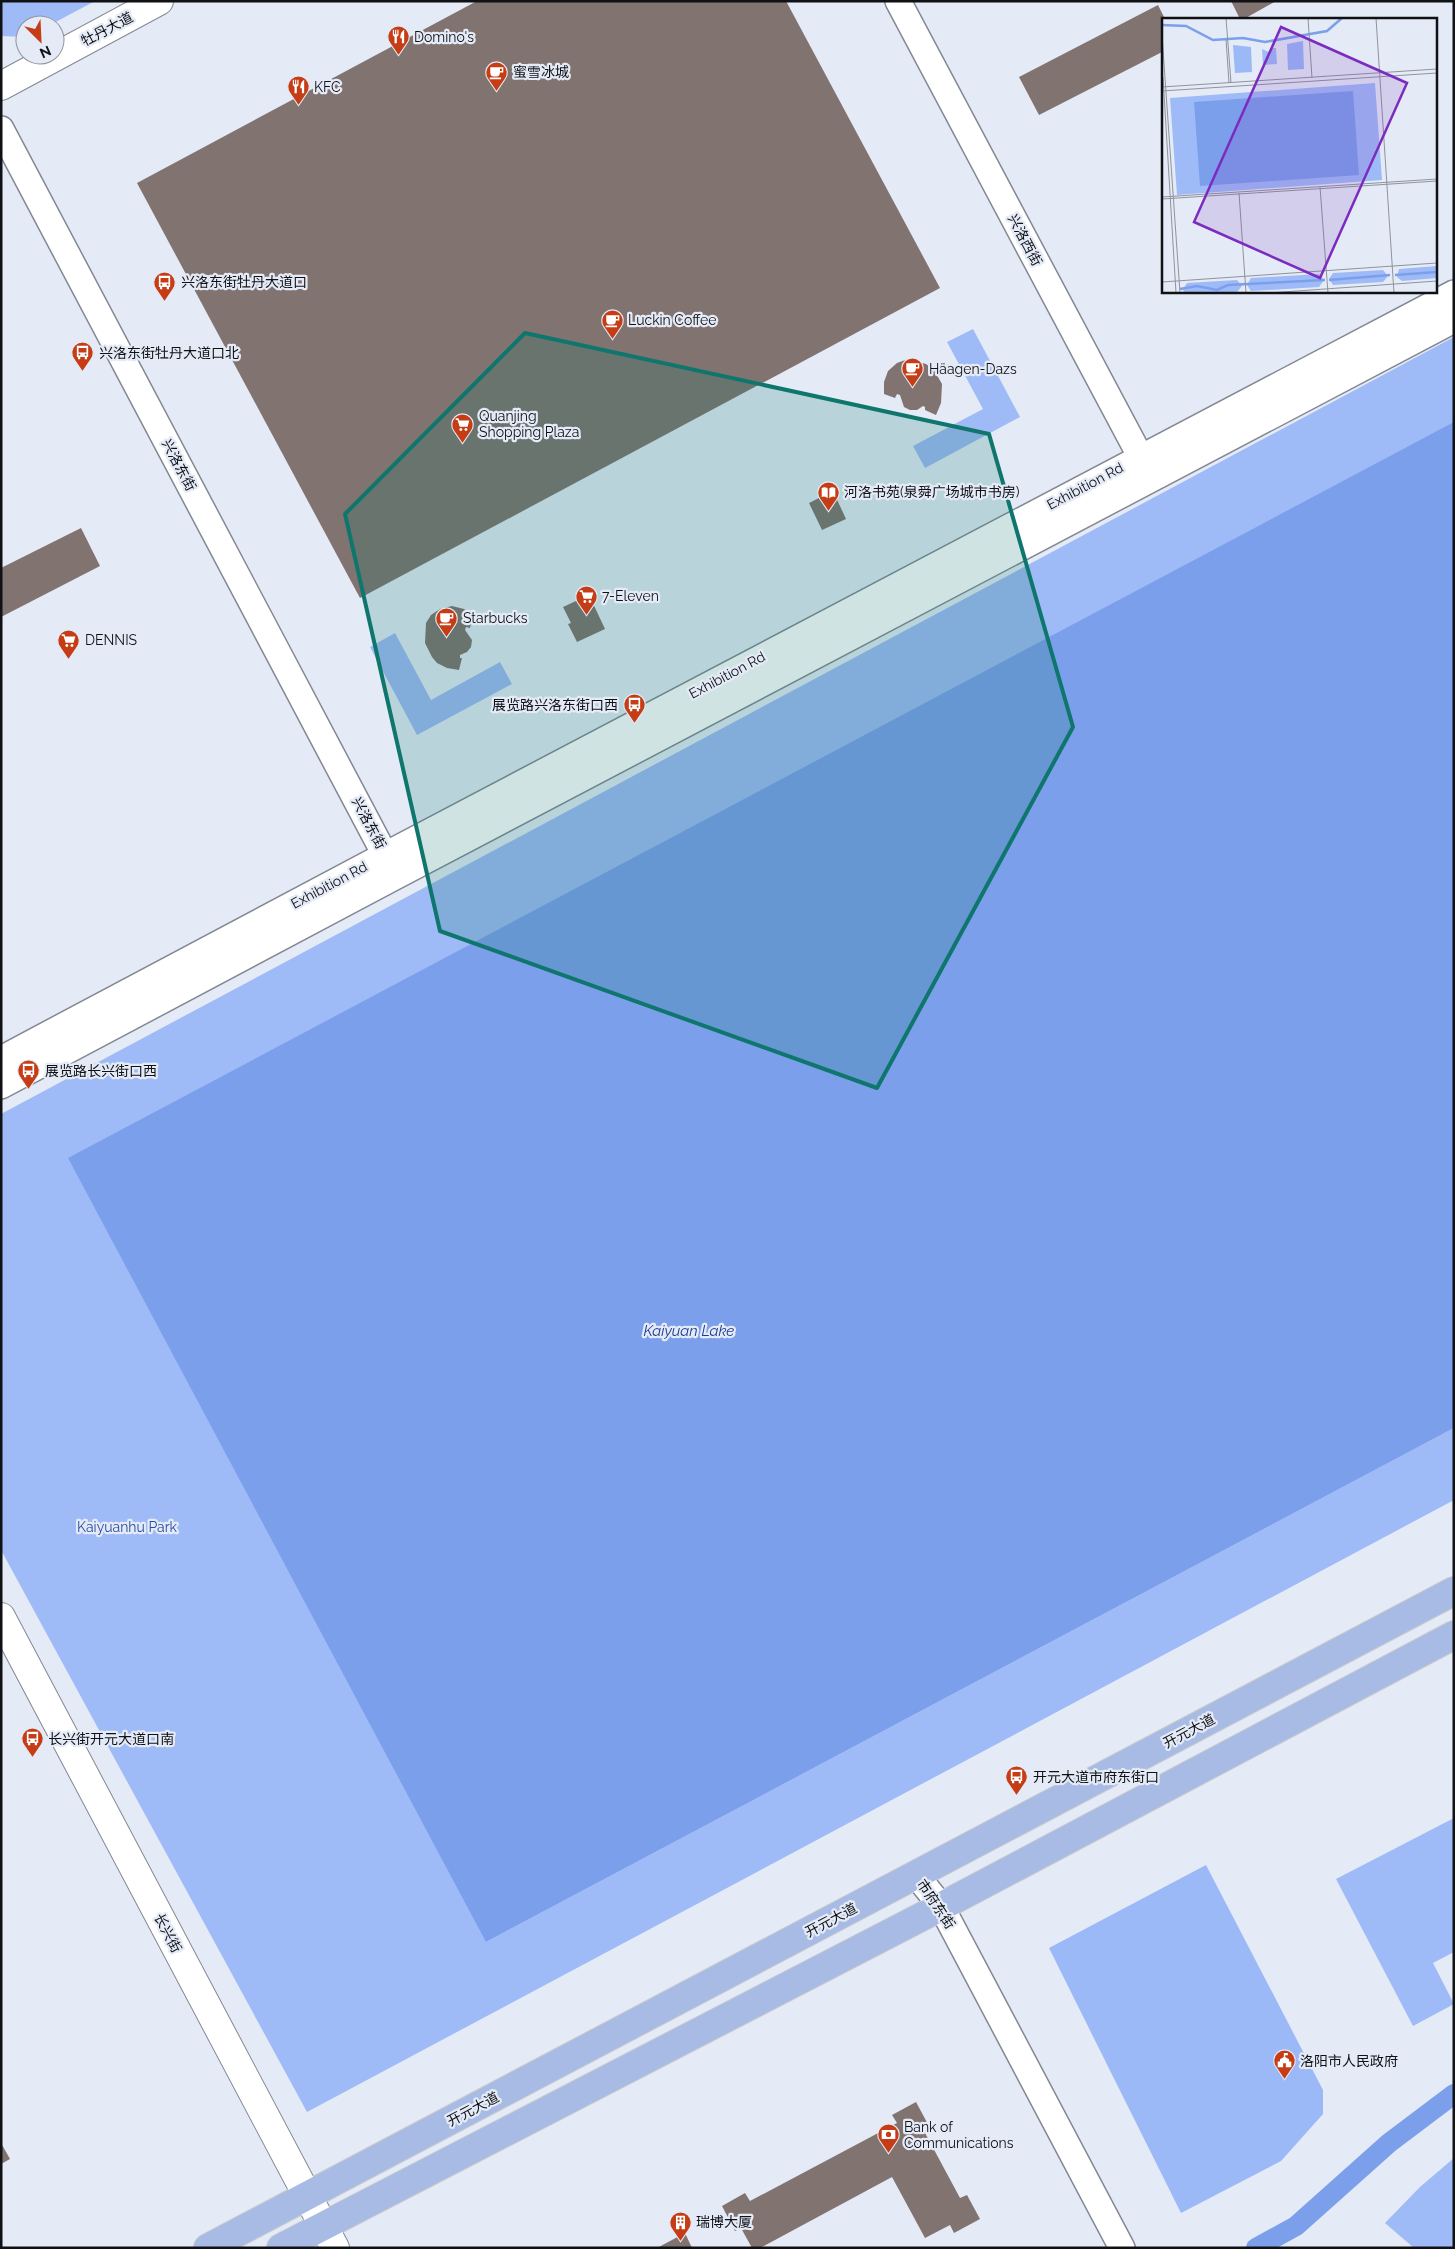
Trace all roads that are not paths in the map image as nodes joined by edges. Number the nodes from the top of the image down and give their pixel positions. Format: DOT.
graph roads {
  1 [pos="159,1"];
  2 [pos="898,1"];
  3 [pos="916,1"];
  4 [pos="1,86"];
  5 [pos="1,129"];
  6 [pos="1,165"];
  7 [pos="1454,293"];
  8 [pos="1454,320"];
  9 [pos="1153,464"];
  10 [pos="382,865"];
  11 [pos="1,1059"];
  12 [pos="1,1086"];
  13 [pos="1454,1591"];
  14 [pos="1,1617"];
  15 [pos="1454,1635"];
  16 [pos="1,1655"];
  17 [pos="916,1875"];
  18 [pos="935,1910"];
  19 [pos="299,2201"];
  20 [pos="320,2239"];
  21 [pos="208,2248"];
  22 [pos="282,2248"];
  23 [pos="1107,2248"];
  24 [pos="1122,2248"];
  1 -- 4 [label="main road, 牡丹大道"];
  2 -- 9 [label="street, 兴洛西街"];
  3 -- 9 [label="street, 兴洛西街"];
  5 -- 10 [label="street, 兴洛东街"];
  6 -- 10 [label="street, 兴洛东街"];
  7 -- 9 [label="street, Exhibition Rd"];
  8 -- 9 [label="street, Exhibition Rd"];
  9 -- 10 [label="street, Exhibition Rd"];
  10 -- 11 [label="street, Exhibition Rd"];
  10 -- 12 [label="street, Exhibition Rd"];
  13 -- 17 [label="main road, 开元大道"];
  14 -- 19 [label="main road, 长兴街"];
  15 -- 18 [label="main road"];
  16 -- 19 [label="main road, 长兴街"];
  17 -- 18 [label="street, 市府东街"];
  17 -- 19 [label="main road, 开元大道"];
  18 -- 20 [label="main road"];
  18 -- 23 [label="street, 市府东街"];
  18 -- 24 [label="street, 市府东街"];
  19 -- 20 [label="main road, 长兴街"];
  19 -- 21 [label="main road, 开元大道"];
  20 -- 22 [label="main road"];
}
